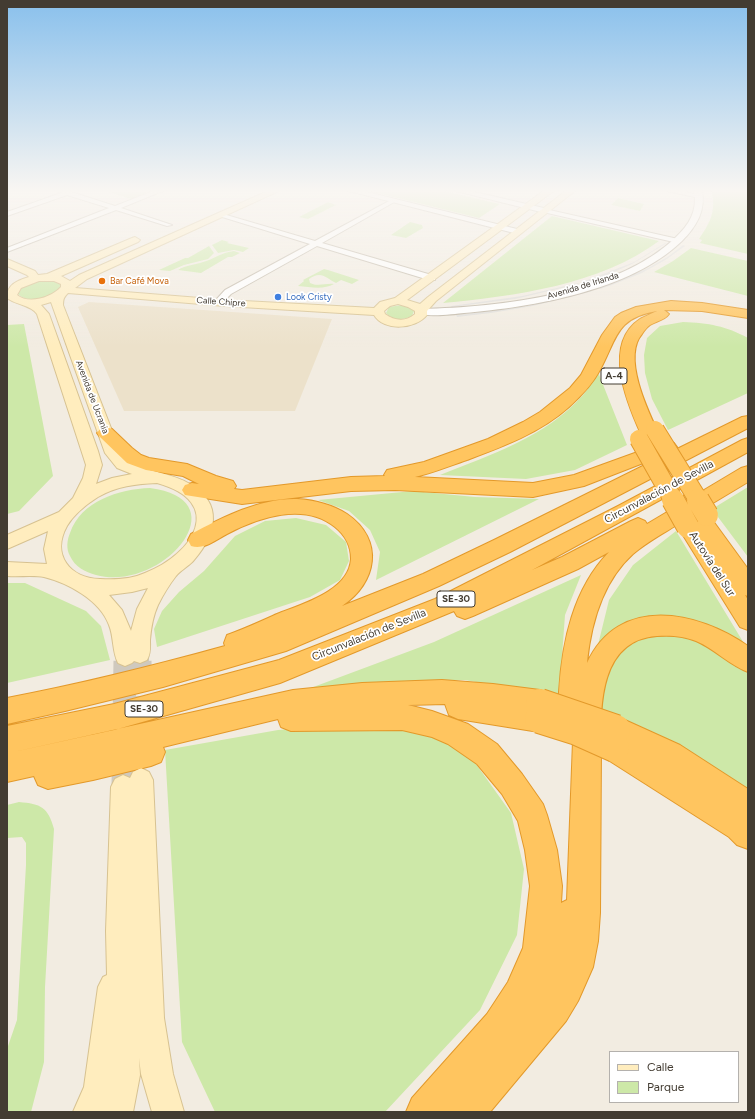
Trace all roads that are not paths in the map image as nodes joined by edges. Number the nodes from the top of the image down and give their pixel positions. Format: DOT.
graph roads {
  1 [pos="27,242"];
  2 [pos="130,242"];
  3 [pos="160,242"];
  4 [pos="310,242"];
  5 [pos="319,242"];
  6 [pos="481,242"];
  7 [pos="505,242"];
  8 [pos="677,242"];
  9 [pos="316,244"];
  10 [pos="7,250"];
  11 [pos="7,262"];
  12 [pos="47,278"];
  13 [pos="432,278"];
  14 [pos="35,279"];
  15 [pos="7,284"];
  16 [pos="18,285"];
  17 [pos="64,290"];
  18 [pos="398,301"];
  19 [pos="24,302"];
  20 [pos="218,302"];
  21 [pos="421,311"];
  22 [pos="378,312"];
  23 [pos="634,313"];
  24 [pos="748,314"];
  25 [pos="748,326"];
  26 [pos="748,329"];
  27 [pos="747,412"];
  28 [pos="106,433"];
  29 [pos="648,434"];
  30 [pos="683,442"];
  31 [pos="748,444"];
  32 [pos="449,459"];
  33 [pos="748,467"];
  34 [pos="748,473"];
  35 [pos="157,478"];
  36 [pos="351,484"];
  37 [pos="192,490"];
  38 [pos="80,501"];
  39 [pos="64,517"];
  40 [pos="552,520"];
  41 [pos="699,520"];
  42 [pos="200,540"];
  43 [pos="7,542"];
  44 [pos="7,569"];
  45 [pos="171,569"];
  46 [pos="748,576"];
  47 [pos="76,582"];
  48 [pos="748,587"];
  49 [pos="748,620"];
  50 [pos="748,661"];
  51 [pos="280,671"];
  52 [pos="163,675"];
  53 [pos="7,711"];
  54 [pos="540,711"];
  55 [pos="291,718"];
  56 [pos="615,738"];
  57 [pos="7,740"];
  58 [pos="7,768"];
  59 [pos="7,782"];
  60 [pos="748,806"];
  61 [pos="748,834"];
  62 [pos="120,931"];
  63 [pos="531,1034"];
  64 [pos="89,1112"];
  65 [pos="117,1112"];
  66 [pos="168,1112"];
  67 [pos="426,1112"];
  68 [pos="464,1112"];
  1 -- 10 [label="street"];
  2 -- 12 [label="main road"];
  3 -- 17 [label="main road"];
  4 -- 9 [label="street"];
  5 -- 9 [label="street"];
  6 -- 13 [label="main road"];
  7 -- 21 [label="main road"];
  8 -- 21 [label="street, Avenida de Irlanda"];
  9 -- 13 [label="street"];
  9 -- 20 [label="street"];
  11 -- 14 [label="main road"];
  12 -- 14 [label="main road"];
  12 -- 17 [label="main road"];
  13 -- 18 [label="main road"];
  14 -- 16 [label="main road"];
  15 -- 16 [label="main road"];
  16 -- 19 [label="main road, Avenida de Ucrania"];
  17 -- 19 [label="main road"];
  17 -- 20 [label="main road, Calle Chipre"];
  17 -- 28 [label="main road, Avenida de Ucrania"];
  18 -- 21 [label="main road"];
  18 -- 22 [label="main road"];
  19 -- 38 [label="main road, Avenida de Ucrania"];
  20 -- 22 [label="main road, Calle Chipre"];
  21 -- 22 [label="main road"];
  23 -- 24 [label="highway"];
  23 -- 29 [label="highway, A-4"];
  23 -- 32 [label="highway"];
  25 -- 29 [label="highway"];
  26 -- 29 [label="highway"];
  27 -- 30 [label="highway"];
  27 -- 40 [label="highway, Circunvalación de Sevilla / SE-30"];
  28 -- 32 [label="highway"];
  28 -- 35 [label="main road, Avenida de Ucrania"];
  29 -- 41 [label="highway, A-4, bridge"];
  30 -- 36 [label="highway"];
  30 -- 40 [label="highway"];
  31 -- 51 [label="highway, Circunvalación de Sevilla / SE-30"];
  32 -- 36 [label="highway"];
  33 -- 51 [label="highway"];
  34 -- 63 [label="highway"];
  35 -- 37 [label="main road"];
  35 -- 38 [label="main road"];
  36 -- 37 [label="highway"];
  37 -- 42 [label="main road"];
  38 -- 39 [label="main road"];
  39 -- 43 [label="main road"];
  39 -- 47 [label="main road"];
  40 -- 52 [label="highway, Circunvalación de Sevilla / SE-30"];
  41 -- 46 [label="highway"];
  41 -- 48 [label="highway"];
  41 -- 49 [label="highway, Autovía del Sur / A-4"];
  42 -- 45 [label="main road"];
  42 -- 52 [label="highway"];
  44 -- 47 [label="main road"];
  45 -- 47 [label="main road"];
  45 -- 47 [label="main road"];
  50 -- 63 [label="highway"];
  51 -- 57 [label="highway, Circunvalación de Sevilla / SE-30"];
  52 -- 53 [label="highway, Circunvalación de Sevilla / SE-30"];
  54 -- 55 [label="highway"];
  54 -- 56 [label="highway, bridge"];
  54 -- 58 [label="highway"];
  55 -- 59 [label="highway"];
  55 -- 67 [label="highway"];
  56 -- 60 [label="highway"];
  56 -- 61 [label="highway"];
  62 -- 64 [label="main road"];
  62 -- 65 [label="main road"];
  62 -- 66 [label="main road"];
  63 -- 68 [label="highway"];
}
